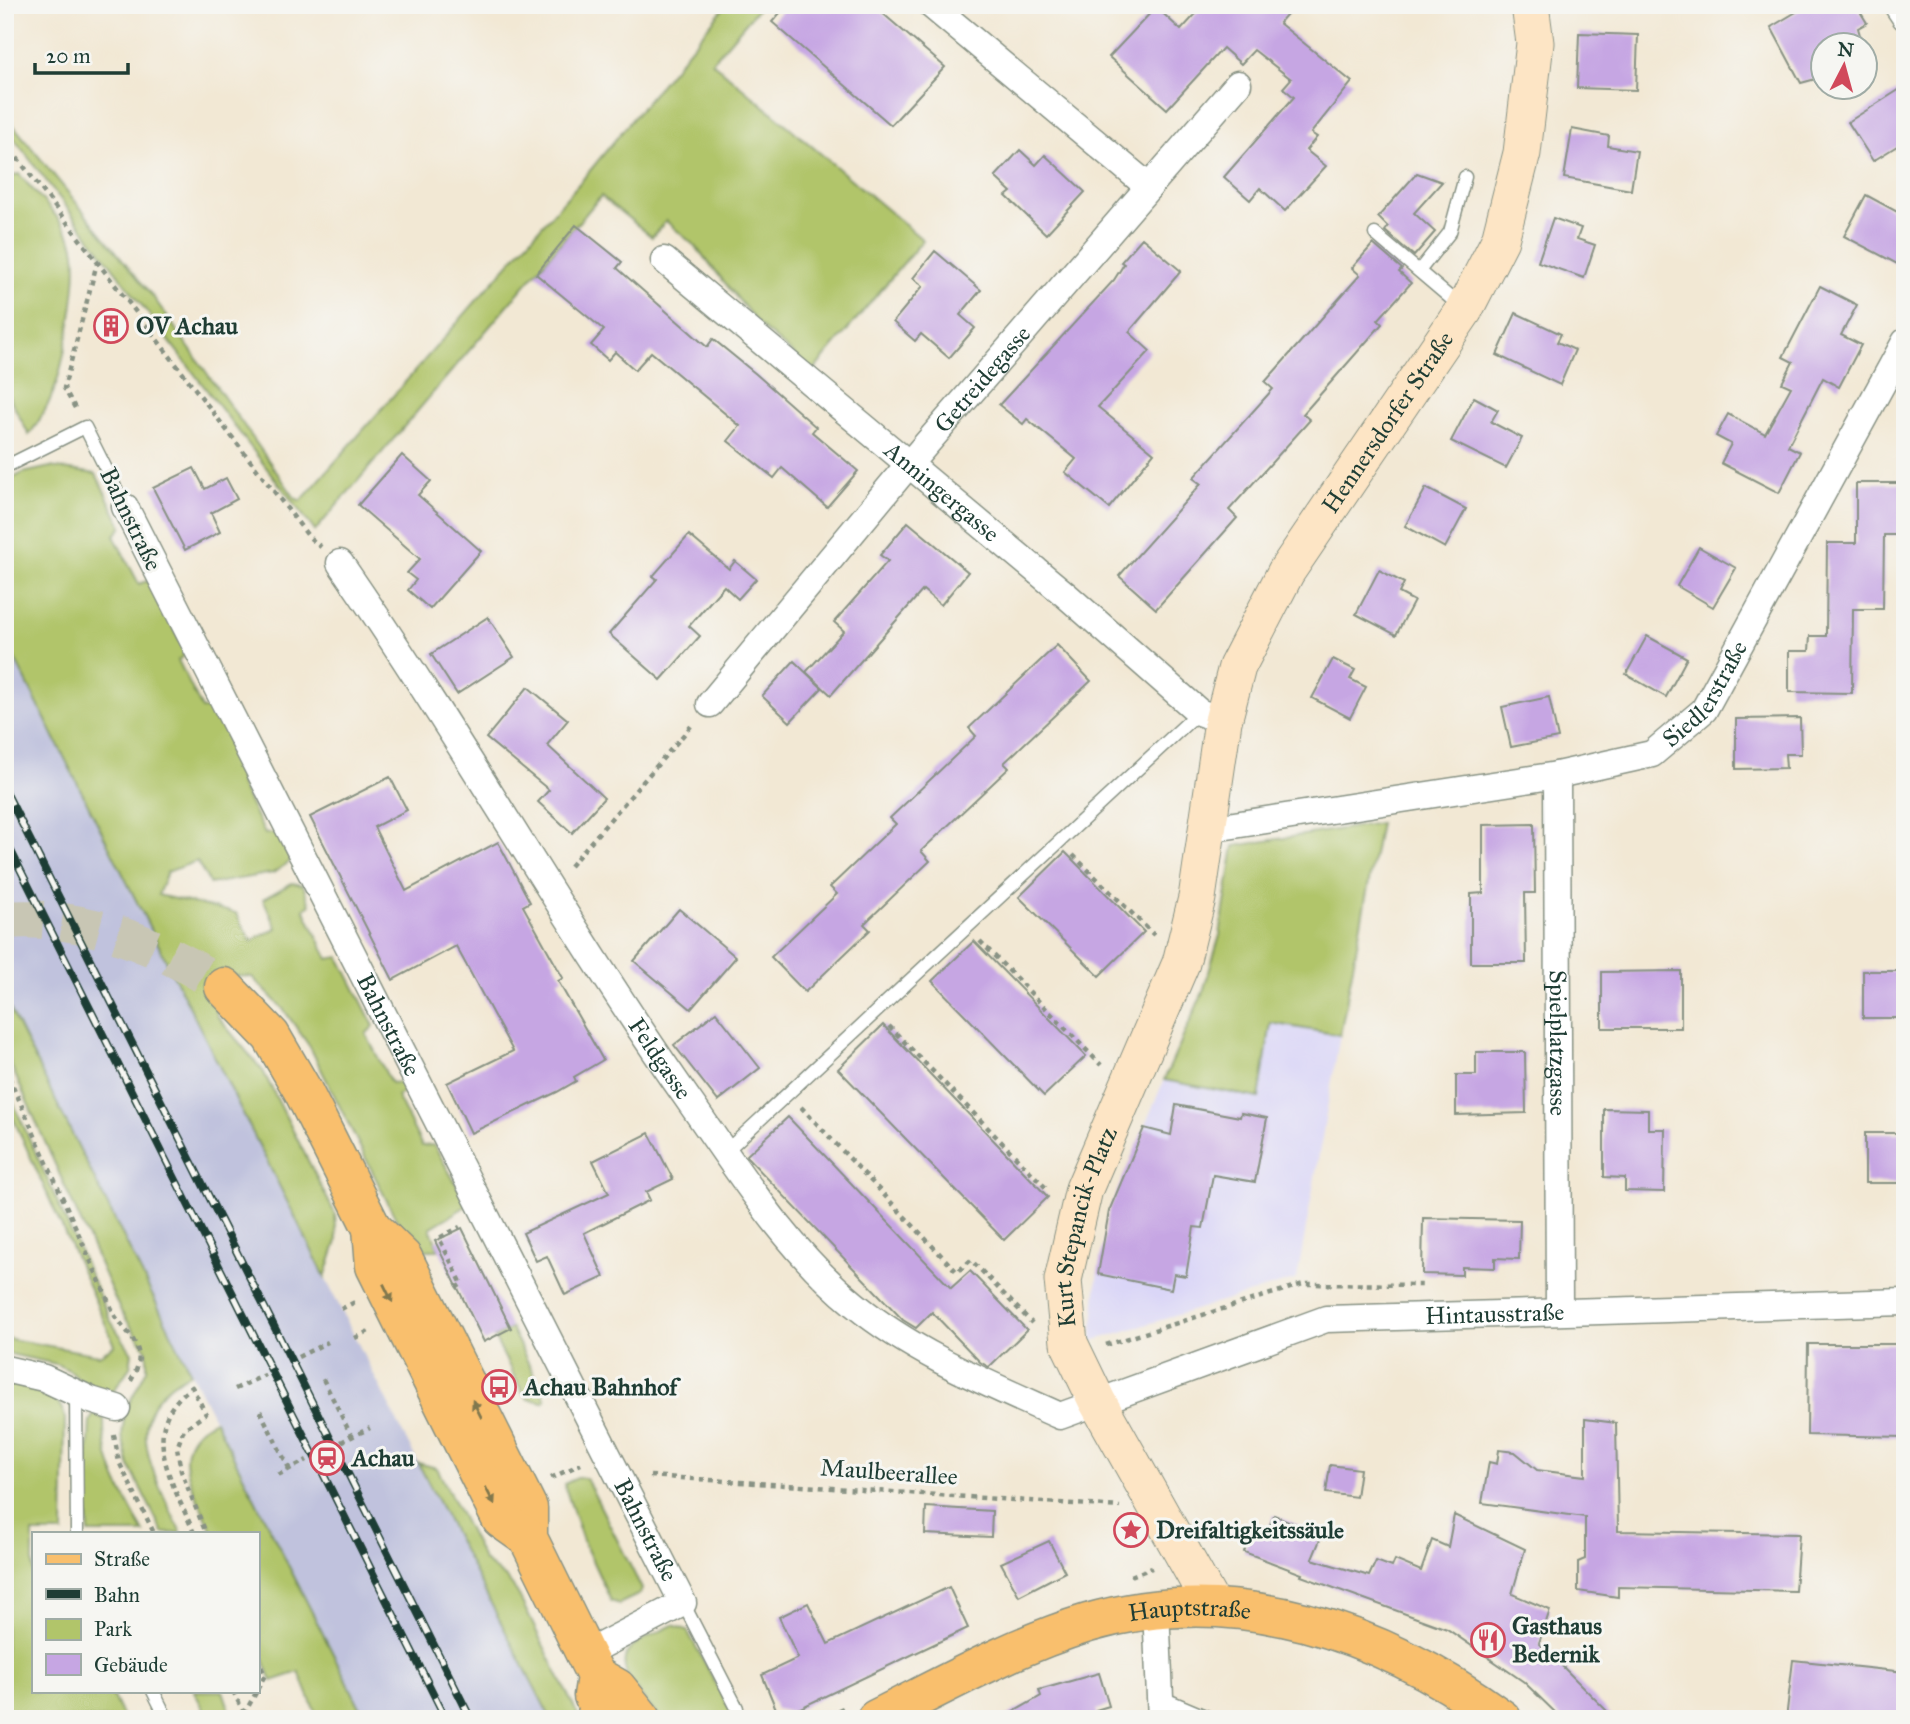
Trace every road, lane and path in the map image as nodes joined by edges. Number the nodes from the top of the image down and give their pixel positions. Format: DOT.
graph roads {
  1 [pos="1530,5"];
  2 [pos="1898,5"];
  3 [pos="943,9"];
  4 [pos="1905,17"];
  5 [pos="1238,85"];
  6 [pos="5,142"];
  7 [pos="1465,177"];
  8 [pos="1149,187"];
  9 [pos="1375,233"];
  10 [pos="664,260"];
  11 [pos="97,261"];
  12 [pos="1419,271"];
  13 [pos="1464,310"];
  14 [pos="1905,342"];
  15 [pos="85,427"];
  16 [pos="909,464"];
  17 [pos="5,467"];
  18 [pos="125,507"];
  19 [pos="340,563"];
  20 [pos="710,704"];
  21 [pos="1211,717"];
  22 [pos="1557,775"];
  23 [pos="1208,829"];
  24 [pos="1060,842"];
  25 [pos="551,888"];
  26 [pos="967,928"];
  27 [pos="1181,962"];
  28 [pos="224,987"];
  29 [pos="876,1013"];
  30 [pos="5,1068"];
  31 [pos="1126,1091"];
  32 [pos="788,1094"];
  33 [pos="724,1152"];
  34 [pos="1077,1220"];
  35 [pos="444,1247"];
  36 [pos="1429,1284"];
  37 [pos="456,1288"];
  38 [pos="1905,1302"];
  39 [pos="1559,1311"];
  40 [pos="328,1342"];
  41 [pos="1069,1343"];
  42 [pos="306,1345"];
  43 [pos="312,1351"];
  44 [pos="298,1357"];
  45 [pos="5,1368"];
  46 [pos="265,1375"];
  47 [pos="243,1377"];
  48 [pos="323,1379"];
  49 [pos="248,1382"];
  50 [pos="235,1390"];
  51 [pos="76,1394"];
  52 [pos="1097,1401"];
  53 [pos="117,1408"];
  54 [pos="260,1411"];
  55 [pos="370,1427"];
  56 [pos="352,1437"];
  57 [pos="341,1442"];
  58 [pos="307,1460"];
  59 [pos="289,1468"];
  60 [pos="572,1468"];
  61 [pos="559,1474"];
  62 [pos="278,1475"];
  63 [pos="616,1478"];
  64 [pos="1159,1510"];
  65 [pos="77,1532"];
  66 [pos="153,1532"];
  67 [pos="194,1532"];
  68 [pos="206,1532"];
  69 [pos="683,1603"];
  70 [pos="1213,1606"];
  71 [pos="1156,1609"];
  72 [pos="259,1662"];
  73 [pos="590,1665"];
  74 [pos="259,1686"];
  75 [pos="154,1692"];
  76 [pos="233,1692"];
  77 [pos="256,1692"];
  78 [pos="737,1708"];
  79 [pos="1161,1708"];
  80 [pos="245,1716"];
  81 [pos="167,1719"];
  82 [pos="234,1719"];
  83 [pos="604,1719"];
  84 [pos="642,1719"];
  85 [pos="876,1719"];
  86 [pos="1212,1719"];
  87 [pos="1502,1719"];
  1 -- 13 [label="street, Hennersdorfer Straße"];
  2 -- 4 [label="street"];
  3 -- 8 [label="street"];
  5 -- 8 [label="street, Getreidegasse"];
  6 -- 11 [label="path"];
  7 -- 12 [label="lane"];
  8 -- 16 [label="street, Getreidegasse"];
  9 -- 12 [label="lane"];
  10 -- 16 [label="street, Anningergasse"];
  11 -- 15 [label="path"];
  11 -- 19 [label="path"];
  12 -- 13 [label="lane"];
  13 -- 21 [label="street, Hennersdorfer Straße"];
  14 -- 22 [label="street, Siedlerstraße"];
  15 -- 17 [label="lane"];
  15 -- 18 [label="lane, Bahnstraße"];
  16 -- 20 [label="street, Getreidegasse"];
  16 -- 21 [label="street, Anningergasse"];
  18 -- 63 [label="street, Bahnstraße"];
  19 -- 25 [label="street, Feldgasse"];
  20 -- 25 [label="path"];
  21 -- 23 [label="street, Hennersdorfer Straße"];
  21 -- 24 [label="lane"];
  22 -- 23 [label="street, Siedlerstraße"];
  22 -- 39 [label="street, Spielplatzgasse"];
  23 -- 27 [label="street, Kurt Stepancik-Platz"];
  24 -- 26 [label="lane"];
  24 -- 27 [label="path"];
  25 -- 33 [label="street, Feldgasse"];
  26 -- 29 [label="lane"];
  26 -- 31 [label="path"];
  27 -- 31 [label="street, Kurt Stepancik-Platz"];
  28 -- 73 [label="main road"];
  29 -- 32 [label="lane"];
  29 -- 34 [label="path"];
  30 -- 53 [label="path"];
  31 -- 34 [label="street, Kurt Stepancik-Platz"];
  32 -- 33 [label="lane"];
  32 -- 41 [label="path"];
  33 -- 52 [label="street, Feldgasse"];
  34 -- 41 [label="street, Kurt Stepancik-Platz"];
  35 -- 37 [label="path"];
  36 -- 41 [label="path"];
  38 -- 39 [label="street, Hintausstraße"];
  39 -- 52 [label="street, Hintausstraße"];
  40 -- 43 [label="path"];
  41 -- 52 [label="street, Kurt Stepancik-Platz"];
  42 -- 43 [label="path"];
  43 -- 44 [label="path"];
  45 -- 51 [label="street"];
  46 -- 49 [label="path"];
  47 -- 49 [label="path"];
  48 -- 56 [label="path"];
  49 -- 50 [label="path"];
  51 -- 53 [label="street"];
  51 -- 65 [label="lane"];
  52 -- 64 [label="street, Kurt Stepancik-Platz"];
  53 -- 66 [label="path"];
  54 -- 59 [label="path"];
  55 -- 56 [label="path"];
  56 -- 57 [label="path"];
  58 -- 59 [label="path"];
  59 -- 62 [label="path"];
  60 -- 61 [label="path"];
  63 -- 64 [label="path, Maulbeerallee"];
  63 -- 69 [label="street, Bahnstraße"];
  64 -- 70 [label="street, Kurt Stepancik-Platz"];
  67 -- 68 [label="path"];
  69 -- 73 [label="street, Bahnstraße"];
  69 -- 78 [label="lane"];
  70 -- 71 [label="main road, Hauptstraße"];
  70 -- 87 [label="main road, Hauptstraße"];
  71 -- 79 [label="street"];
  71 -- 85 [label="main road, Hauptstraße"];
  72 -- 74 [label="path"];
  73 -- 83 [label="main road"];
  73 -- 84 [label="main road"];
  75 -- 81 [label="lane"];
  76 -- 80 [label="path"];
  77 -- 80 [label="path"];
  79 -- 86 [label="lane"];
  80 -- 82 [label="path"];
}
